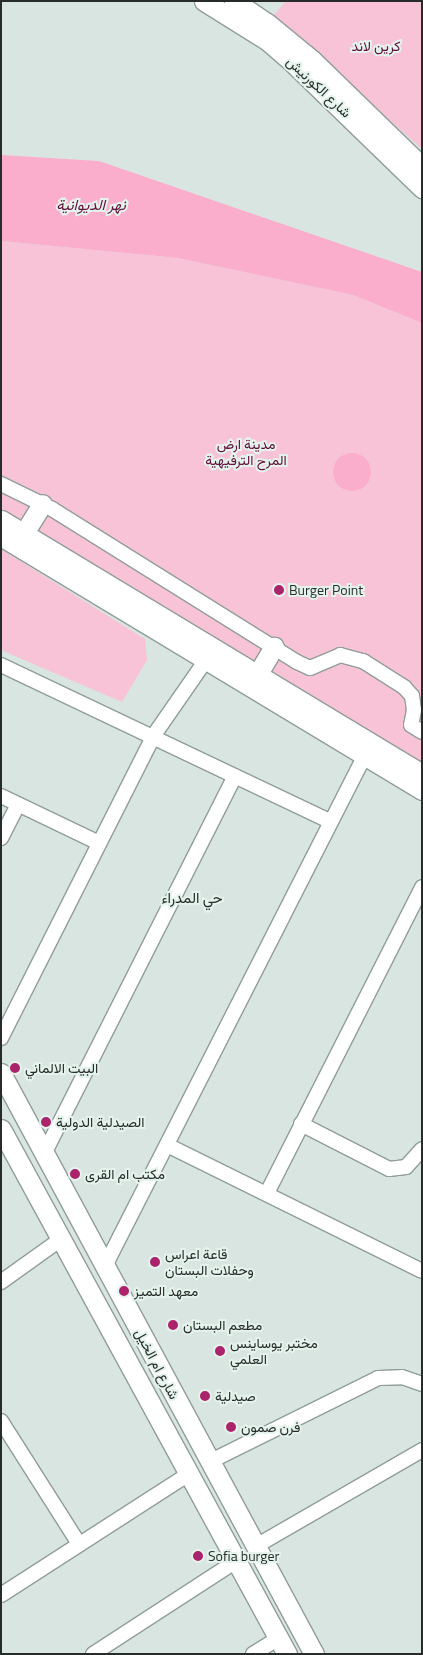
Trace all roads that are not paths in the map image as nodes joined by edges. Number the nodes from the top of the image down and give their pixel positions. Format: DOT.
graph roads {
  1 [pos="204,1"];
  2 [pos="234,1"];
  3 [pos="422,167"];
  4 [pos="422,188"];
  5 [pos="1,484"];
  6 [pos="42,504"];
  7 [pos="1,520"];
  8 [pos="24,533"];
  9 [pos="1,536"];
  10 [pos="274,647"];
  11 [pos="206,660"];
  12 [pos="1,665"];
  13 [pos="257,674"];
  14 [pos="422,732"];
  15 [pos="154,735"];
  16 [pos="364,755"];
  17 [pos="422,774"];
  18 [pos="235,776"];
  19 [pos="422,790"];
  20 [pos="1,796"];
  21 [pos="18,804"];
  22 [pos="331,822"];
  23 [pos="1,838"];
  24 [pos="99,843"];
  25 [pos="422,887"];
  26 [pos="1,1038"];
  27 [pos="1,1073"];
  28 [pos="301,1124"];
  29 [pos="1,1128"];
  30 [pos="167,1145"];
  31 [pos="422,1149"];
  32 [pos="45,1152"];
  33 [pos="267,1193"];
  34 [pos="61,1238"];
  35 [pos="105,1266"];
  36 [pos="422,1271"];
  37 [pos="1,1282"];
  38 [pos="422,1384"];
  39 [pos="1,1421"];
  40 [pos="422,1450"];
  41 [pos="209,1462"];
  42 [pos="189,1474"];
  43 [pos="79,1544"];
  44 [pos="256,1546"];
  45 [pos="238,1560"];
  46 [pos="274,1583"];
  47 [pos="256,1593"];
  48 [pos="1,1594"];
  49 [pos="283,1646"];
  50 [pos="93,1654"];
  51 [pos="253,1654"];
  52 [pos="314,1654"];
  1 -- 4 [label="main road, شارع الكورنيش"];
  2 -- 3 [label="main road, شارع الكورنيش"];
  5 -- 6 [label="street"];
  6 -- 8 [label="main road"];
  6 -- 10 [label="street"];
  7 -- 8 [label="main road"];
  8 -- 13 [label="main road"];
  9 -- 11 [label="main road"];
  10 -- 13 [label="main road"];
  10 -- 14 [label="street"];
  11 -- 15 [label="street"];
  11 -- 16 [label="main road"];
  12 -- 15 [label="street"];
  13 -- 17 [label="main road"];
  15 -- 18 [label="street"];
  15 -- 24 [label="street"];
  16 -- 19 [label="main road"];
  16 -- 22 [label="street"];
  18 -- 22 [label="street"];
  18 -- 32 [label="street"];
  20 -- 21 [label="street"];
  21 -- 23 [label="street"];
  21 -- 24 [label="street"];
  22 -- 30 [label="street"];
  24 -- 26 [label="street"];
  25 -- 28 [label="street"];
  27 -- 32 [label="main road, شارع ام الخيل"];
  28 -- 31 [label="street"];
  28 -- 33 [label="street"];
  29 -- 34 [label="main road, شارع ام الخيل"];
  30 -- 33 [label="street"];
  30 -- 35 [label="street"];
  32 -- 35 [label="main road, شارع ام الخيل"];
  33 -- 36 [label="street"];
  34 -- 37 [label="street"];
  34 -- 42 [label="main road, شارع ام الخيل"];
  35 -- 41 [label="main road, شارع ام الخيل"];
  38 -- 41 [label="street"];
  39 -- 43 [label="street"];
  40 -- 44 [label="street"];
  41 -- 44 [label="main road, شارع ام الخيل"];
  42 -- 43 [label="street"];
  42 -- 45 [label="main road, شارع ام الخيل"];
  43 -- 48 [label="street"];
  44 -- 46 [label="main road, شارع ام الخيل"];
  45 -- 47 [label="main road, شارع ام الخيل"];
  45 -- 50 [label="street"];
  46 -- 47 [label="main road"];
  46 -- 52 [label="main road, شارع ام الخيل"];
  47 -- 49 [label="main road, شارع ام الخيل"];
  49 -- 51 [label="street"];
}
